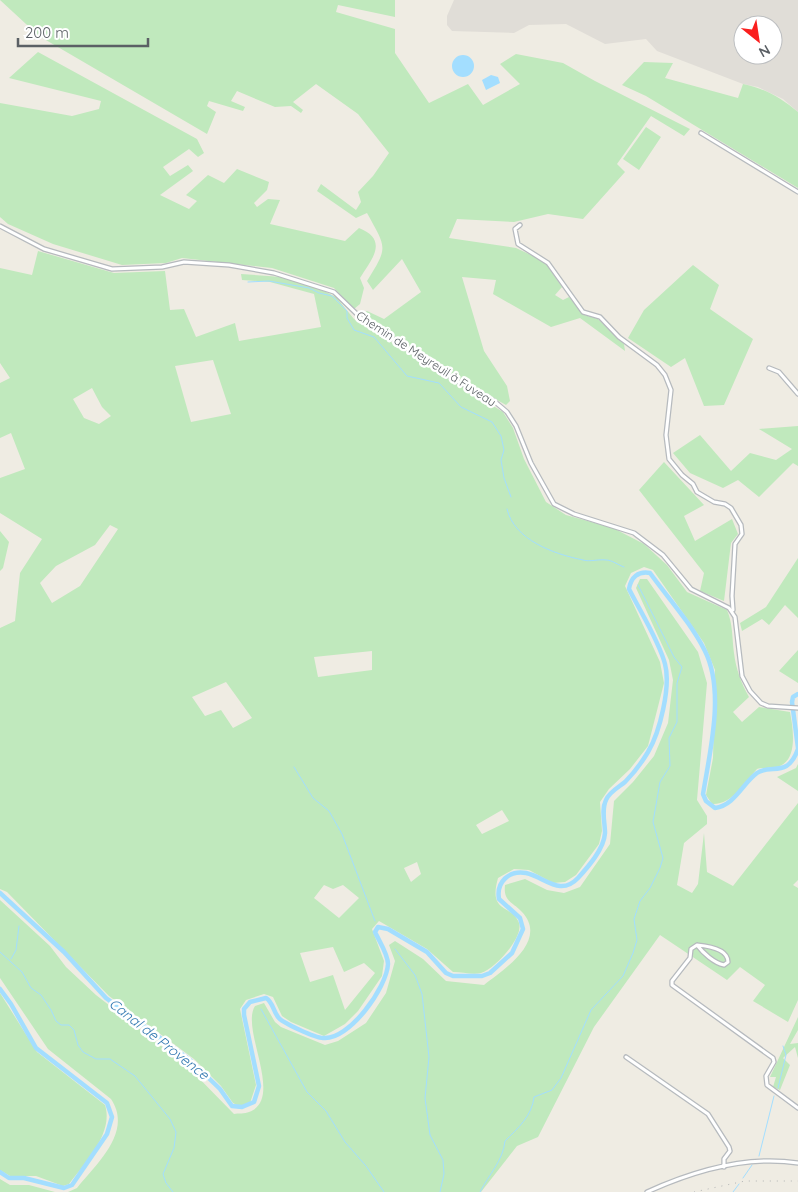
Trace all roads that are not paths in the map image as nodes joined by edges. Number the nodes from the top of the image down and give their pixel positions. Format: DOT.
graph roads {
  1 [pos="701,133"];
  2 [pos="798,192"];
  3 [pos="520,225"];
  4 [pos="0,226"];
  5 [pos="769,368"];
  6 [pos="798,394"];
  7 [pos="733,611"];
  8 [pos="798,708"];
  9 [pos="696,945"];
  10 [pos="626,1057"];
  11 [pos="798,1108"];
  12 [pos="798,1163"];
  13 [pos="724,1167"];
  14 [pos="647,1192"];
  1 -- 2 [label="street"];
  3 -- 7 [label="street"];
  4 -- 7 [label="street, Chemin de Meyreuil à Fuveau"];
  5 -- 6 [label="street"];
  7 -- 8 [label="street"];
  9 -- 9 [label="street"];
  9 -- 11 [label="street"];
  10 -- 13 [label="street"];
  12 -- 13 [label="street"];
  13 -- 14 [label="street"];
}
